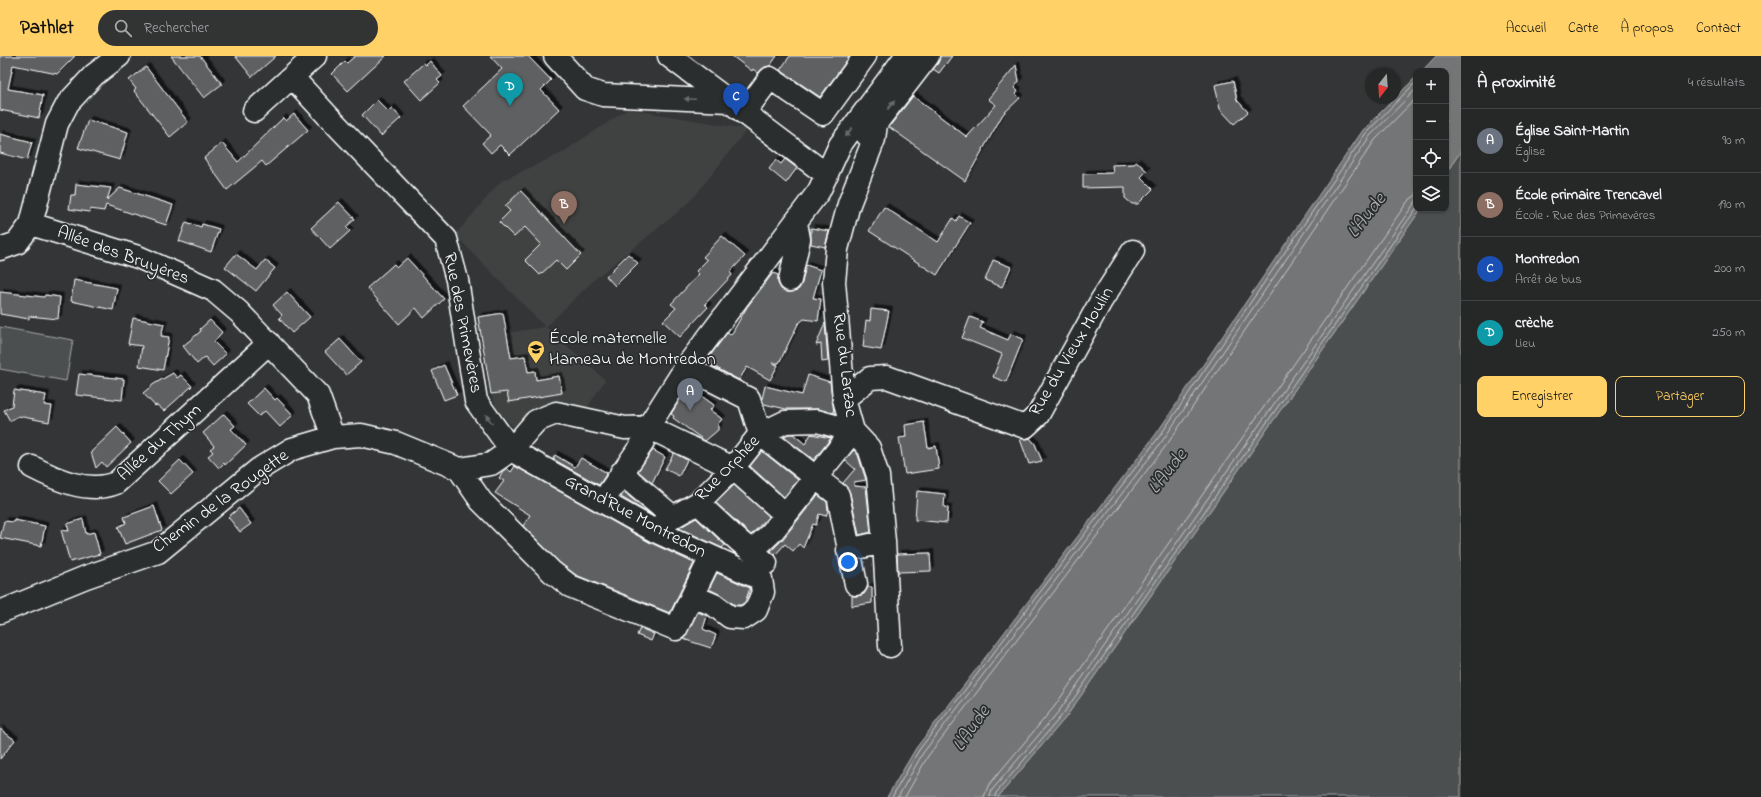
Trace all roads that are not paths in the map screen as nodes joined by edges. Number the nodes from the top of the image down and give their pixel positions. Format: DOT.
graph roads {
  1 [pos="119,56"];
  2 [pos="315,56"];
  3 [pos="555,56"];
  4 [pos="669,56"];
  5 [pos="865,56"];
  6 [pos="906,56"];
  7 [pos="928,56"];
  8 [pos="293,78"];
  9 [pos="736,107"];
  10 [pos="254,112"];
  11 [pos="869,119"];
  12 [pos="827,175"];
  13 [pos="796,223"];
  14 [pos="31,224"];
  15 [pos="0,249"];
  16 [pos="1133,251"];
  17 [pos="790,280"];
  18 [pos="269,343"];
  19 [pos="686,366"];
  20 [pos="844,399"];
  21 [pos="648,427"];
  22 [pos="853,431"];
  23 [pos="760,434"];
  24 [pos="333,437"];
  25 [pos="511,450"];
  26 [pos="32,467"];
  27 [pos="733,468"];
  28 [pos="459,469"];
  29 [pos="621,473"];
  30 [pos="816,477"];
  31 [pos="603,502"];
  32 [pos="698,503"];
  33 [pos="786,515"];
  34 [pos="673,517"];
  35 [pos="655,532"];
  36 [pos="884,542"];
  37 [pos="848,550"];
  38 [pos="716,558"];
  39 [pos="754,558"];
  40 [pos="856,584"];
  41 [pos="693,596"];
  42 [pos="0,612"];
  43 [pos="890,646"];
  1 -- 14 [label="street"];
  2 -- 8 [label="street"];
  9 -- 3 [label="street, one-way"];
  4 -- 9 [label="street"];
  5 -- 9 [label="street"];
  6 -- 11 [label="street"];
  11 -- 7 [label="street, one-way"];
  8 -- 10 [label="street"];
  25 -- 8 [label="street, Rue des Primevères, one-way"];
  9 -- 12 [label="street"];
  11 -- 12 [label="street"];
  11 -- 20 [label="street, Rue du Larzac"];
  12 -- 13 [label="street"];
  13 -- 17 [label="street"];
  13 -- 19 [label="street"];
  14 -- 15 [label="street"];
  14 -- 18 [label="street, Allée des Bruyères"];
  16 -- 20 [label="street, Rue du Vieux Moulin"];
  18 -- 24 [label="street, Allée des Bruyères"];
  18 -- 26 [label="street, Allée du Thym"];
  19 -- 21 [label="street"];
  19 -- 23 [label="street"];
  20 -- 22 [label="street, Rue du Larzac"];
  21 -- 25 [label="street"];
  21 -- 27 [label="street"];
  21 -- 29 [label="street"];
  22 -- 23 [label="street, Rue Orphée"];
  22 -- 30 [label="street"];
  22 -- 36 [label="street, Rue du Larzac"];
  23 -- 27 [label="street, Rue Orphée"];
  23 -- 30 [label="street"];
  24 -- 28 [label="street, Chemin de la Rougette"];
  24 -- 42 [label="street, Chemin de la Rougette"];
  25 -- 28 [label="street"];
  25 -- 31 [label="street, Grand'Rue Montredon"];
  27 -- 32 [label="street, Rue Orphée"];
  27 -- 33 [label="street"];
  28 -- 41 [label="street"];
  29 -- 31 [label="street"];
  29 -- 34 [label="street"];
  30 -- 33 [label="street"];
  30 -- 37 [label="street"];
  31 -- 35 [label="street, Grand'Rue Montredon"];
  32 -- 34 [label="street, Rue Orphée"];
  32 -- 39 [label="street"];
  33 -- 39 [label="street"];
  34 -- 35 [label="street, Rue Orphée"];
  35 -- 38 [label="street, Grand'Rue Montredon"];
  36 -- 37 [label="street"];
  36 -- 43 [label="street, Rue du Larzac"];
  37 -- 40 [label="street"];
  38 -- 39 [label="street, Grand'Rue Montredon"];
  38 -- 39 [label="street"];
  38 -- 41 [label="street"];
  39 -- 41 [label="street"];
}
